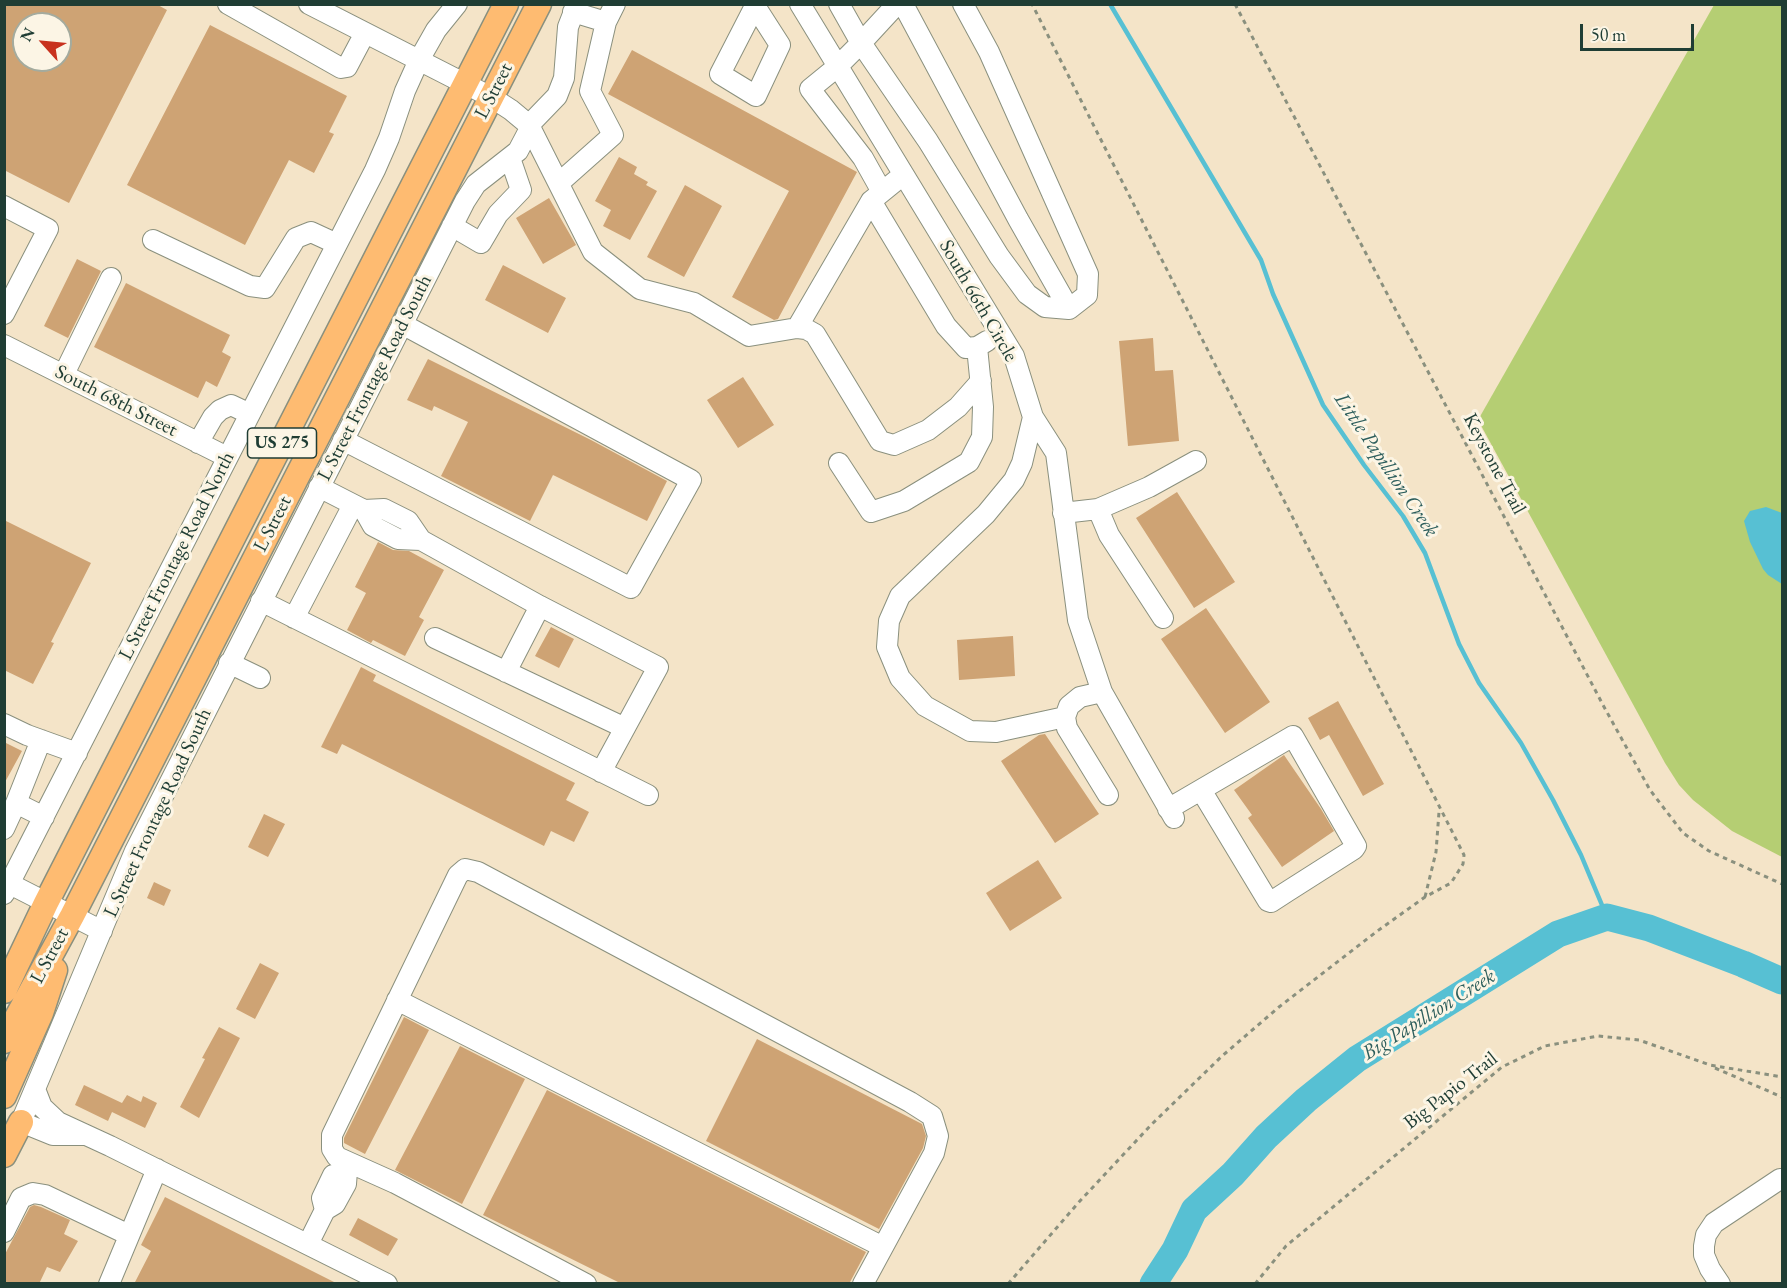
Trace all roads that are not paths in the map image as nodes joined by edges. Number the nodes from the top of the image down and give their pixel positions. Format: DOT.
graph roads {
  1 [pos="228,4"];
  2 [pos="309,4"];
  3 [pos="457,4"];
  4 [pos="506,4"];
  5 [pos="539,4"];
  6 [pos="800,4"];
  7 [pos="839,4"];
  8 [pos="897,4"];
  9 [pos="903,4"];
  10 [pos="963,4"];
  11 [pos="575,8"];
  12 [pos="343,12"];
  13 [pos="260,13"];
  14 [pos="611,13"];
  15 [pos="361,40"];
  16 [pos="861,43"];
  17 [pos="419,60"];
  18 [pos="837,67"];
  19 [pos="466,84"];
  20 [pos="491,97"];
  21 [pos="529,125"];
  22 [pos="510,158"];
  23 [pos="903,175"];
  24 [pos="558,183"];
  25 [pos="877,196"];
  26 [pos="4,206"];
  27 [pos="452,226"];
  28 [pos="153,240"];
  29 [pos="337,244"];
  30 [pos="111,278"];
  31 [pos="1069,309"];
  32 [pos="4,314"];
  33 [pos="402,324"];
  34 [pos="797,328"];
  35 [pos="1000,333"];
  36 [pos="4,345"];
  37 [pos="977,347"];
  38 [pos="64,374"];
  39 [pos="981,381"];
  40 [pos="250,414"];
  41 [pos="1033,417"];
  42 [pos="343,440"];
  43 [pos="198,443"];
  44 [pos="227,457"];
  45 [pos="1196,461"];
  46 [pos="839,463"];
  47 [pos="319,487"];
  48 [pos="358,508"];
  49 [pos="1098,509"];
  50 [pos="1063,513"];
  51 [pos="261,601"];
  52 [pos="540,606"];
  53 [pos="294,618"];
  54 [pos="1163,618"];
  55 [pos="435,638"];
  56 [pos="230,663"];
  57 [pos="506,672"];
  58 [pos="260,678"];
  59 [pos="1102,692"];
  60 [pos="1065,717"];
  61 [pos="4,724"];
  62 [pos="625,728"];
  63 [pos="41,740"];
  64 [pos="77,753"];
  65 [pos="601,772"];
  66 [pos="1201,790"];
  67 [pos="648,795"];
  68 [pos="1108,795"];
  69 [pos="16,803"];
  70 [pos="44,817"];
  71 [pos="4,829"];
  72 [pos="7,889"];
  73 [pos="46,903"];
  74 [pos="72,916"];
  75 [pos="102,931"];
  76 [pos="4,964"];
  77 [pos="4,990"];
  78 [pos="397,1000"];
  79 [pos="4,1041"];
  80 [pos="35,1089"];
  81 [pos="4,1096"];
  82 [pos="21,1122"];
  83 [pos="84,1135"];
  84 [pos="4,1155"];
  85 [pos="349,1167"];
  86 [pos="157,1169"];
  87 [pos="1782,1179"];
  88 [pos="4,1232"];
  89 [pos="129,1236"];
  90 [pos="308,1244"];
  91 [pos="883,1247"];
  92 [pos="109,1284"];
  93 [pos="387,1284"];
  94 [pos="586,1284"];
  95 [pos="863,1284"];
  96 [pos="1720,1284"];
  1 -- 13 [label="street"];
  2 -- 12 [label="street"];
  3 -- 17 [label="street, L Street Frontage Road North"];
  4 -- 19 [label="main road, L Street / US 275"];
  5 -- 20 [label="main road, L Street / US 275"];
  6 -- 18 [label="street, South 66th Circle"];
  7 -- 16 [label="street"];
  8 -- 16 [label="street"];
  9 -- 31 [label="street"];
  10 -- 31 [label="street"];
  11 -- 14 [label="street"];
  11 -- 21 [label="street, L Street Frontage Road South"];
  12 -- 15 [label="street"];
  13 -- 15 [label="street"];
  14 -- 24 [label="street"];
  15 -- 17 [label="street"];
  16 -- 18 [label="street"];
  16 -- 31 [label="street"];
  17 -- 19 [label="street"];
  17 -- 29 [label="street, L Street Frontage Road North"];
  18 -- 23 [label="street, South 66th Circle"];
  18 -- 25 [label="street"];
  19 -- 20 [label="street"];
  19 -- 73 [label="main road, L Street / US 275"];
  20 -- 21 [label="street"];
  20 -- 74 [label="main road, L Street / US 275"];
  21 -- 22 [label="street, L Street Frontage Road South"];
  21 -- 24 [label="street"];
  22 -- 27 [label="street, L Street Frontage Road South"];
  22 -- 27 [label="street"];
  23 -- 25 [label="street"];
  23 -- 35 [label="street, South 66th Circle"];
  24 -- 34 [label="street"];
  25 -- 34 [label="street"];
  25 -- 37 [label="street"];
  26 -- 32 [label="street"];
  27 -- 33 [label="street, L Street Frontage Road South"];
  28 -- 29 [label="street"];
  29 -- 40 [label="street, L Street Frontage Road North"];
  30 -- 38 [label="street"];
  33 -- 42 [label="street, L Street Frontage Road South"];
  33 -- 42 [label="street"];
  34 -- 39 [label="street"];
  35 -- 37 [label="street"];
  35 -- 41 [label="street, South 66th Circle"];
  36 -- 38 [label="street, South 68th Street"];
  37 -- 39 [label="street"];
  38 -- 43 [label="street, South 68th Street"];
  39 -- 46 [label="street"];
  40 -- 43 [label="street"];
  40 -- 44 [label="street, L Street Frontage Road North"];
  41 -- 50 [label="street, South 66th Circle"];
  41 -- 60 [label="street"];
  42 -- 47 [label="street, L Street Frontage Road South"];
  43 -- 44 [label="street, South 68th Street"];
  44 -- 64 [label="street, L Street Frontage Road North"];
  45 -- 49 [label="street"];
  47 -- 48 [label="street"];
  47 -- 51 [label="street, L Street Frontage Road South"];
  48 -- 52 [label="street"];
  48 -- 53 [label="street"];
  49 -- 50 [label="street"];
  49 -- 54 [label="street"];
  50 -- 59 [label="street, South 66th Circle"];
  51 -- 53 [label="street"];
  51 -- 56 [label="street, L Street Frontage Road South"];
  52 -- 57 [label="street"];
  52 -- 62 [label="street"];
  53 -- 65 [label="street"];
  55 -- 57 [label="street"];
  56 -- 58 [label="street"];
  56 -- 75 [label="street, L Street Frontage Road South"];
  57 -- 62 [label="street"];
  59 -- 60 [label="street"];
  59 -- 66 [label="street, South 66th Circle"];
  60 -- 68 [label="street"];
  61 -- 63 [label="street"];
  62 -- 65 [label="street"];
  63 -- 64 [label="street"];
  63 -- 69 [label="street"];
  64 -- 70 [label="street, L Street Frontage Road North"];
  65 -- 67 [label="street"];
  66 -- 66 [label="street"];
  69 -- 70 [label="street"];
  69 -- 71 [label="street"];
  70 -- 72 [label="street, L Street Frontage Road North"];
  72 -- 73 [label="street, L Street Frontage Road North"];
  73 -- 74 [label="street, L Street Frontage Road South"];
  73 -- 76 [label="main road"];
  73 -- 77 [label="main road, L Street / US 275"];
  74 -- 75 [label="street, L Street Frontage Road South"];
  74 -- 79 [label="main road, L Street / US 275"];
  74 -- 81 [label="main road"];
  75 -- 80 [label="street, L Street Frontage Road South"];
  78 -- 85 [label="street"];
  78 -- 91 [label="street"];
  78 -- 91 [label="street"];
  80 -- 82 [label="street, L Street Frontage Road South"];
  80 -- 83 [label="street"];
  82 -- 83 [label="street"];
  82 -- 84 [label="main road"];
  83 -- 86 [label="street"];
  85 -- 90 [label="street"];
  85 -- 94 [label="street"];
  86 -- 89 [label="street"];
  86 -- 90 [label="street"];
  87 -- 96 [label="street"];
  88 -- 89 [label="street"];
  89 -- 92 [label="street"];
  90 -- 93 [label="street"];
  91 -- 95 [label="street"];
}
